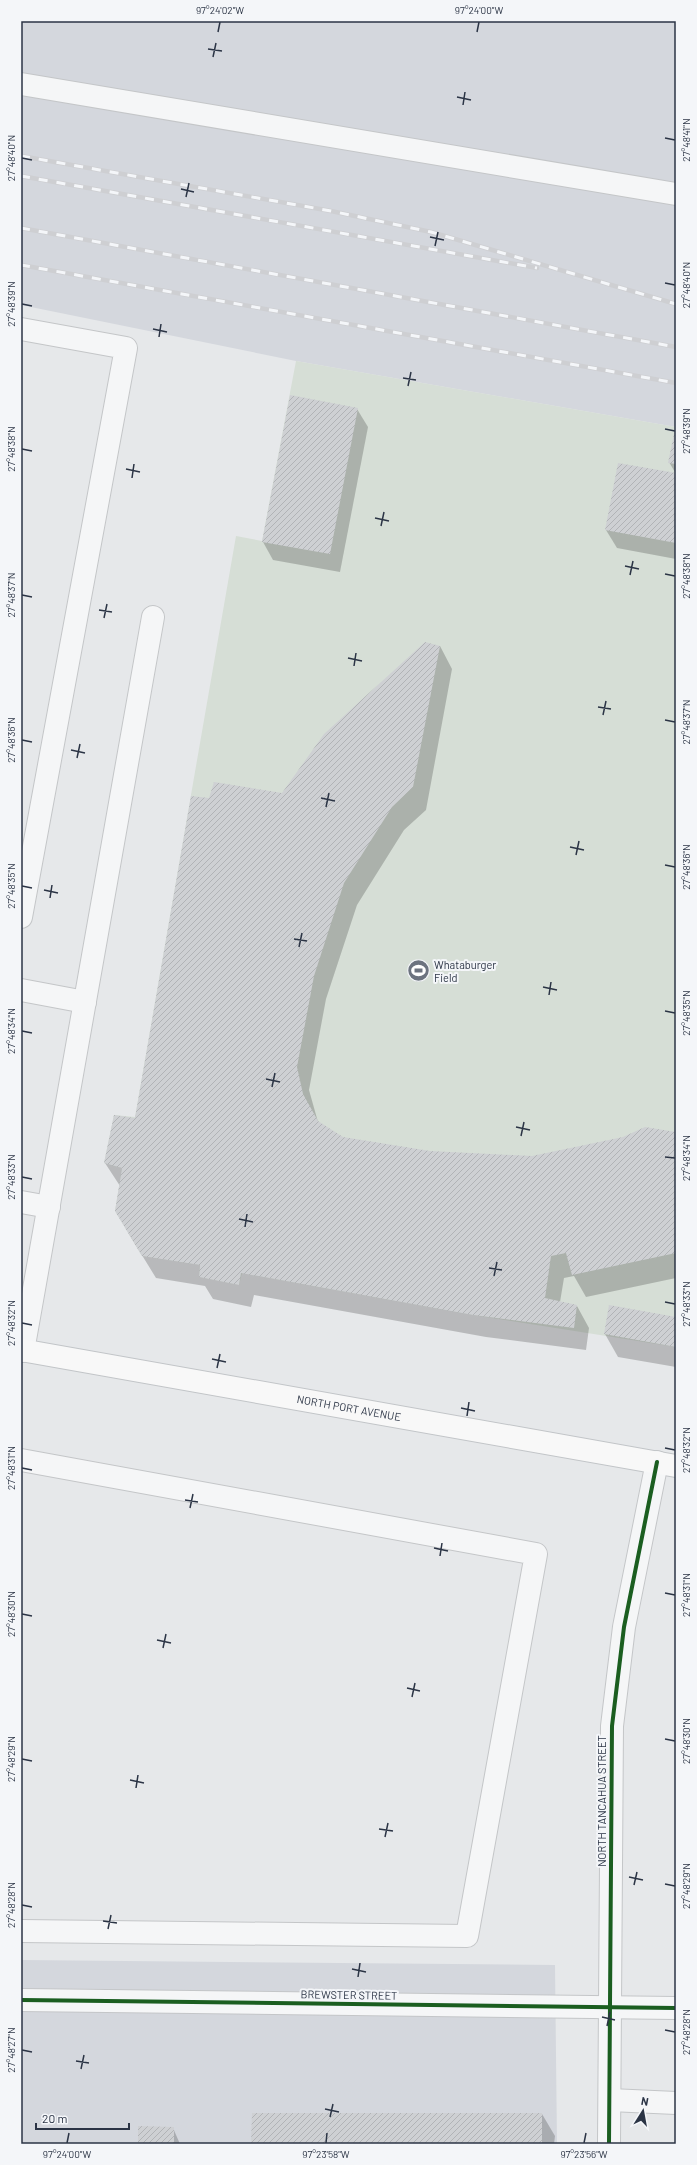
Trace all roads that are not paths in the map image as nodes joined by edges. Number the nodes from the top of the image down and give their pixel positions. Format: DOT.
graph roads {
  1 [pos="21,84"];
  2 [pos="676,194"];
  3 [pos="21,329"];
  4 [pos="153,616"];
  5 [pos="21,917"];
  6 [pos="21,990"];
  7 [pos="85,1002"];
  8 [pos="21,1202"];
  9 [pos="49,1207"];
  10 [pos="22,1350"];
  11 [pos="21,1460"];
  12 [pos="666,1464"];
  13 [pos="21,1931"];
  14 [pos="21,2000"];
  15 [pos="611,2008"];
  16 [pos="676,2008"];
  17 [pos="610,2100"];
  18 [pos="676,2103"];
  19 [pos="609,2144"];
  1 -- 2 [label="street"];
  3 -- 5 [label="street"];
  4 -- 7 [label="street"];
  6 -- 7 [label="street"];
  7 -- 9 [label="street"];
  8 -- 9 [label="street"];
  9 -- 10 [label="street"];
  10 -- 12 [label="main road, NORTH PORT AVENUE"];
  11 -- 13 [label="street"];
  12 -- 15 [label="street, NORTH TANCAHUA STREET"];
  14 -- 15 [label="street, BREWSTER STREET"];
  15 -- 16 [label="street, BREWSTER STREET"];
  15 -- 17 [label="street, NORTH TANCAHUA STREET"];
  17 -- 18 [label="street"];
  17 -- 19 [label="street, NORTH TANCAHUA STREET"];
}
